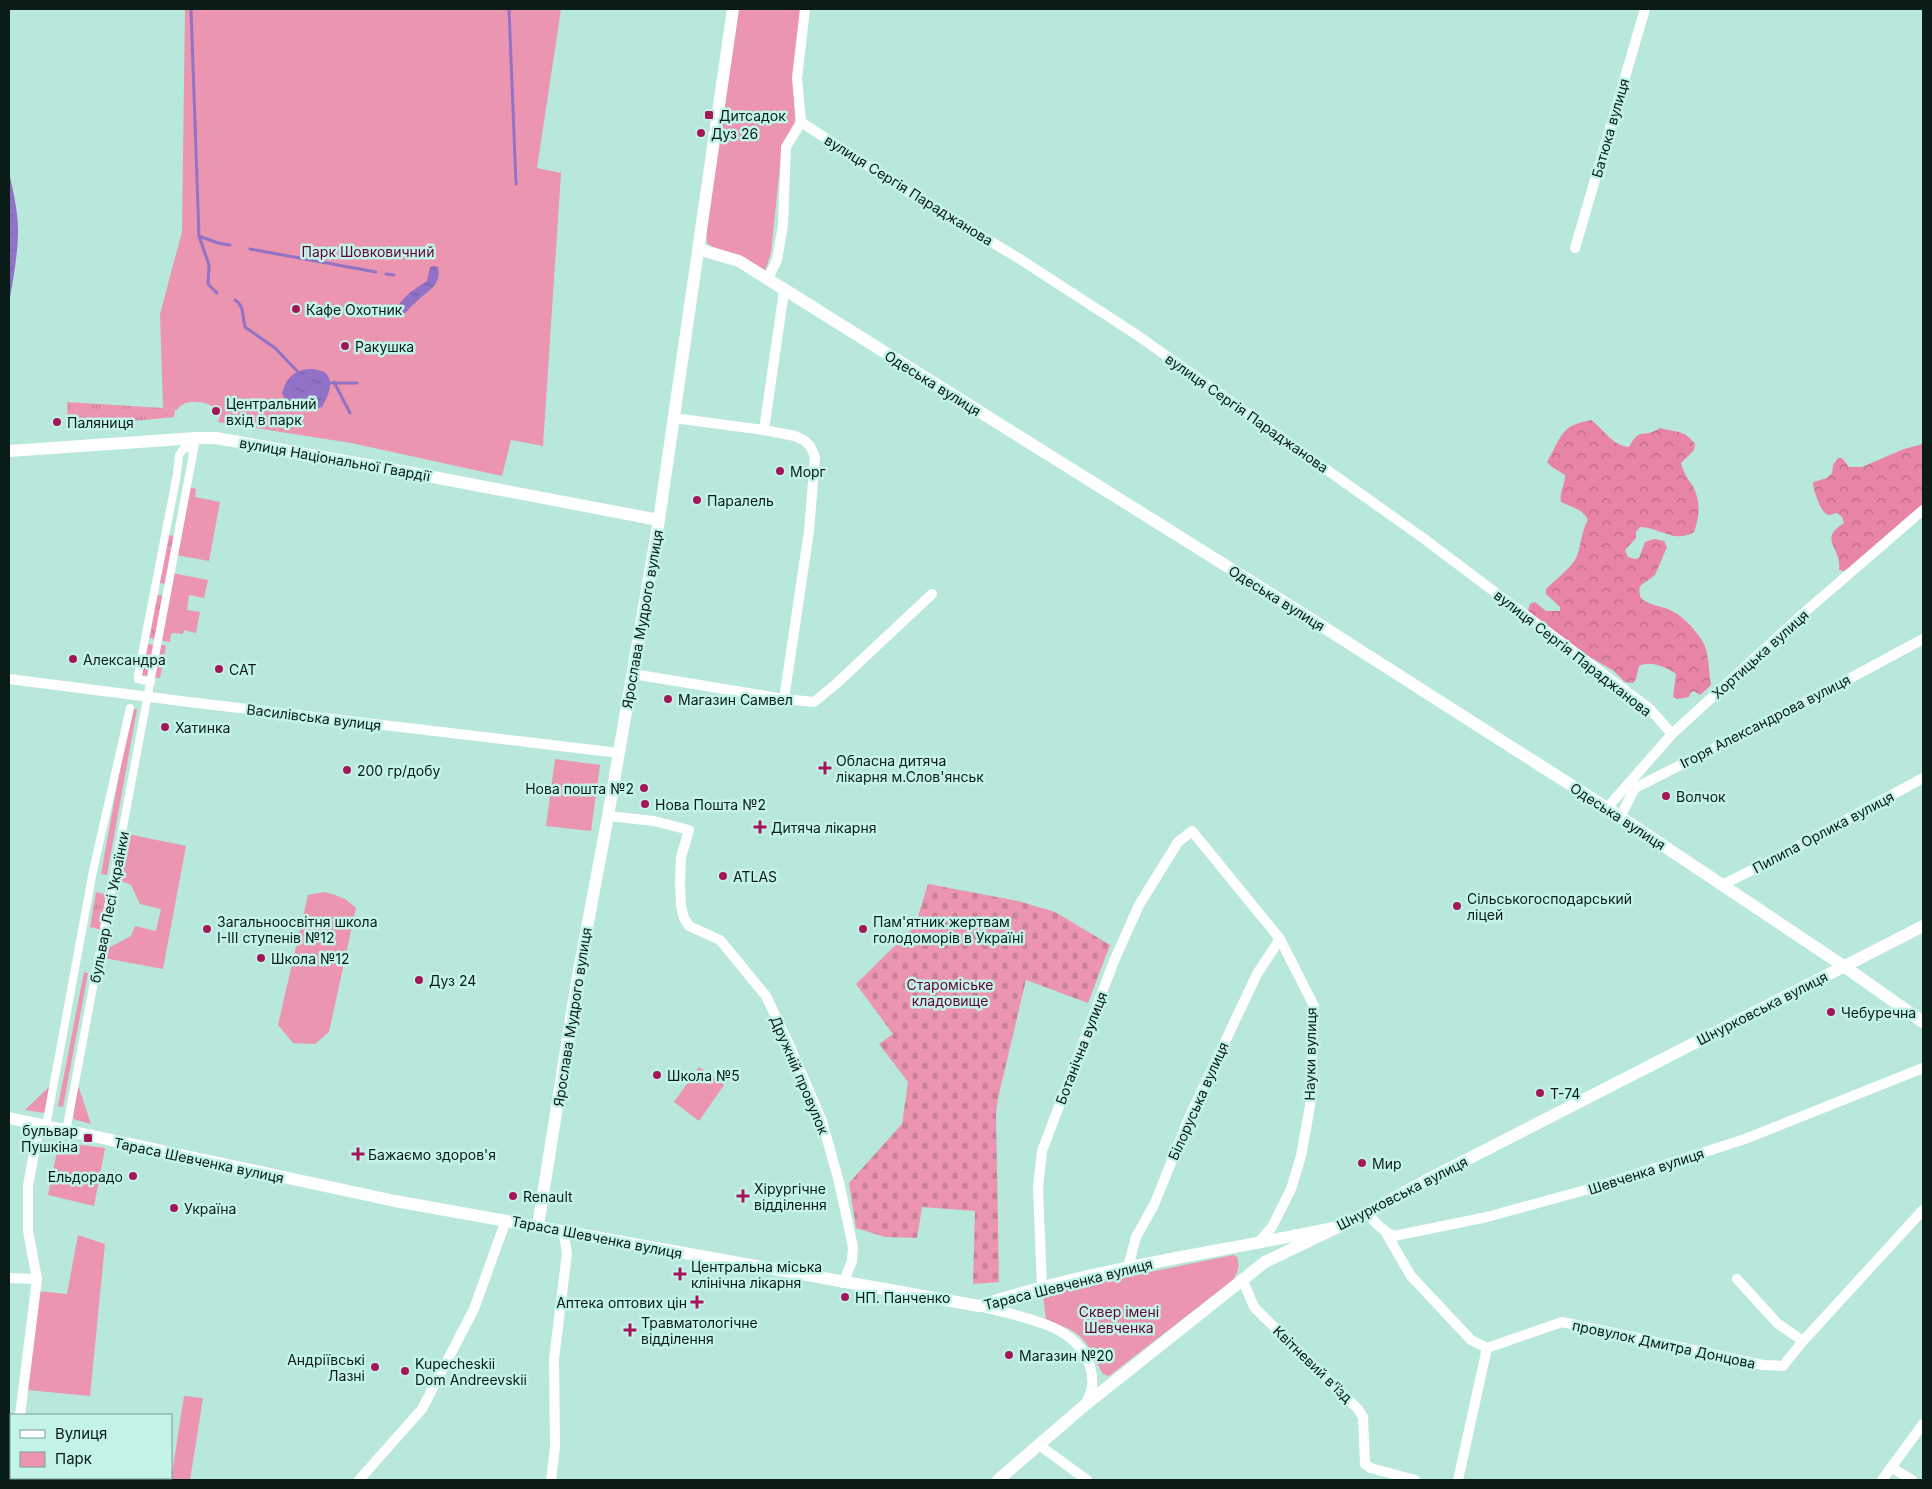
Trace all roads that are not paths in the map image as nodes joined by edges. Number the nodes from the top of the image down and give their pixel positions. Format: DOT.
graph roads {
  1 [pos="733,9"];
  2 [pos="805,9"];
  3 [pos="1645,9"];
  4 [pos="801,122"];
  5 [pos="1575,248"];
  6 [pos="698,249"];
  7 [pos="767,280"];
  8 [pos="784,291"];
  9 [pos="674,418"];
  10 [pos="764,430"];
  11 [pos="195,443"];
  12 [pos="9,451"];
  13 [pos="178,457"];
  14 [pos="193,461"];
  15 [pos="1923,510"];
  16 [pos="659,520"];
  17 [pos="166,532"];
  18 [pos="179,535"];
  19 [pos="155,588"];
  20 [pos="168,590"];
  21 [pos="932,594"];
  22 [pos="1923,639"];
  23 [pos="145,640"];
  24 [pos="159,643"];
  25 [pos="633,674"];
  26 [pos="9,679"];
  27 [pos="151,682"];
  28 [pos="148,697"];
  29 [pos="784,699"];
  30 [pos="130,708"];
  31 [pos="1672,734"];
  32 [pos="619,753"];
  33 [pos="1923,778"];
  34 [pos="1607,808"];
  35 [pos="608,816"];
  36 [pos="1620,817"];
  37 [pos="1192,830"];
  38 [pos="1722,884"];
  39 [pos="1923,926"];
  40 [pos="1280,939"];
  41 [pos="1845,967"];
  42 [pos="1923,1022"];
  43 [pos="1923,1068"];
  44 [pos="9,1118"];
  45 [pos="42,1125"];
  46 [pos="66,1131"];
  47 [pos="1923,1210"];
  48 [pos="1367,1213"];
  49 [pos="506,1220"];
  50 [pos="538,1226"];
  51 [pos="1332,1228"];
  52 [pos="563,1230"];
  53 [pos="1386,1233"];
  54 [pos="1257,1244"];
  55 [pos="1128,1267"];
  56 [pos="9,1278"];
  57 [pos="37,1279"];
  58 [pos="1737,1279"];
  59 [pos="844,1282"];
  60 [pos="1239,1282"];
  61 [pos="1042,1288"];
  62 [pos="980,1306"];
  63 [pos="1803,1341"];
  64 [pos="1487,1348"];
  65 [pos="1085,1405"];
  66 [pos="20,1414"];
  67 [pos="1923,1424"];
  68 [pos="1039,1445"];
  69 [pos="1891,1467"];
  70 [pos="359,1480"];
  71 [pos="551,1480"];
  72 [pos="998,1480"];
  73 [pos="1087,1480"];
  74 [pos="1414,1480"];
  75 [pos="1458,1480"];
  76 [pos="1882,1480"];
  77 [pos="1912,1480"];
  1 -- 6 [label="street, Ярослава Мудрого вулиця"];
  2 -- 4 [label="street"];
  3 -- 5 [label="street, Батюка вулиця"];
  4 -- 7 [label="street"];
  4 -- 31 [label="street, вулиця Сергія Параджанова"];
  6 -- 7 [label="street, Одеська вулиця"];
  6 -- 9 [label="street, Ярослава Мудрого вулиця"];
  7 -- 8 [label="street, Одеська вулиця"];
  8 -- 10 [label="street"];
  8 -- 34 [label="street, Одеська вулиця"];
  9 -- 10 [label="street"];
  9 -- 16 [label="street, Ярослава Мудрого вулиця"];
  10 -- 29 [label="street"];
  11 -- 12 [label="street, вулиця Національної Гвардії"];
  11 -- 13 [label="street"];
  11 -- 14 [label="street, бульвар Лесі Українки"];
  11 -- 16 [label="street, вулиця Національної Гвардії"];
  13 -- 14 [label="street"];
  13 -- 17 [label="street"];
  14 -- 18 [label="street, бульвар Лесі Українки"];
  15 -- 31 [label="street, Хортицька вулиця"];
  16 -- 25 [label="street, Ярослава Мудрого вулиця"];
  17 -- 18 [label="street"];
  17 -- 19 [label="street"];
  18 -- 20 [label="street, бульвар Лесі Українки"];
  19 -- 20 [label="street"];
  19 -- 23 [label="street"];
  20 -- 24 [label="street, бульвар Лесі Українки"];
  21 -- 29 [label="street"];
  22 -- 36 [label="street, Ігоря Александрова вулиця"];
  23 -- 24 [label="street"];
  23 -- 27 [label="street"];
  24 -- 27 [label="street, бульвар Лесі Українки"];
  25 -- 29 [label="street"];
  25 -- 32 [label="street, Ярослава Мудрого вулиця"];
  26 -- 28 [label="street, Василівська вулиця"];
  27 -- 28 [label="street, бульвар Лесі Українки"];
  28 -- 32 [label="street, Василівська вулиця"];
  28 -- 46 [label="street, бульвар Лесі Українки"];
  30 -- 45 [label="street, бульвар Лесі Українки"];
  31 -- 34 [label="street, Хортицька вулиця"];
  32 -- 35 [label="street, Ярослава Мудрого вулиця"];
  33 -- 38 [label="street, Пилипа Орлика вулиця"];
  34 -- 36 [label="street, Одеська вулиця"];
  35 -- 50 [label="street, Ярослава Мудрого вулиця"];
  35 -- 59 [label="street, Дружній провулок"];
  36 -- 38 [label="street, Одеська вулиця"];
  37 -- 40 [label="street, Науки вулиця"];
  37 -- 61 [label="street, Ботанічна вулиця"];
  38 -- 41 [label="street, Одеська вулиця"];
  39 -- 41 [label="street, Шнурковська вулиця"];
  40 -- 54 [label="street, Науки вулиця"];
  40 -- 55 [label="street, Білоруська вулиця"];
  41 -- 42 [label="street, Одеська вулиця"];
  41 -- 48 [label="street, Шнурковська вулиця"];
  43 -- 53 [label="street, Шевченка вулиця"];
  44 -- 45 [label="street, Тараса Шевченка вулиця"];
  45 -- 46 [label="street, Тараса Шевченка вулиця"];
  45 -- 57 [label="street"];
  46 -- 49 [label="street, Тараса Шевченка вулиця"];
  47 -- 63 [label="street"];
  48 -- 51 [label="street, Шнурковська вулиця"];
  48 -- 53 [label="street"];
  49 -- 50 [label="street, Тараса Шевченка вулиця"];
  49 -- 70 [label="street"];
  50 -- 52 [label="street, Тараса Шевченка вулиця"];
  51 -- 54 [label="street, Тараса Шевченка вулиця"];
  51 -- 60 [label="street, Шнурковська вулиця"];
  52 -- 59 [label="street, Тараса Шевченка вулиця"];
  52 -- 71 [label="street"];
  53 -- 64 [label="street"];
  54 -- 55 [label="street, Тараса Шевченка вулиця"];
  55 -- 61 [label="street, Тараса Шевченка вулиця"];
  56 -- 57 [label="street"];
  57 -- 66 [label="street"];
  58 -- 63 [label="street"];
  59 -- 62 [label="street, Тараса Шевченка вулиця"];
  60 -- 65 [label="street, Шнурковська вулиця"];
  60 -- 74 [label="street, Квітневий в'їзд"];
  61 -- 62 [label="street, Тараса Шевченка вулиця"];
  62 -- 65 [label="street"];
  63 -- 64 [label="street, провулок Дмитра Донцова"];
  64 -- 75 [label="street"];
  65 -- 68 [label="street, Шнурковська вулиця"];
  67 -- 69 [label="street"];
  68 -- 72 [label="street, Шнурковська вулиця"];
  68 -- 73 [label="street"];
  69 -- 76 [label="street"];
  69 -- 77 [label="street"];
}
